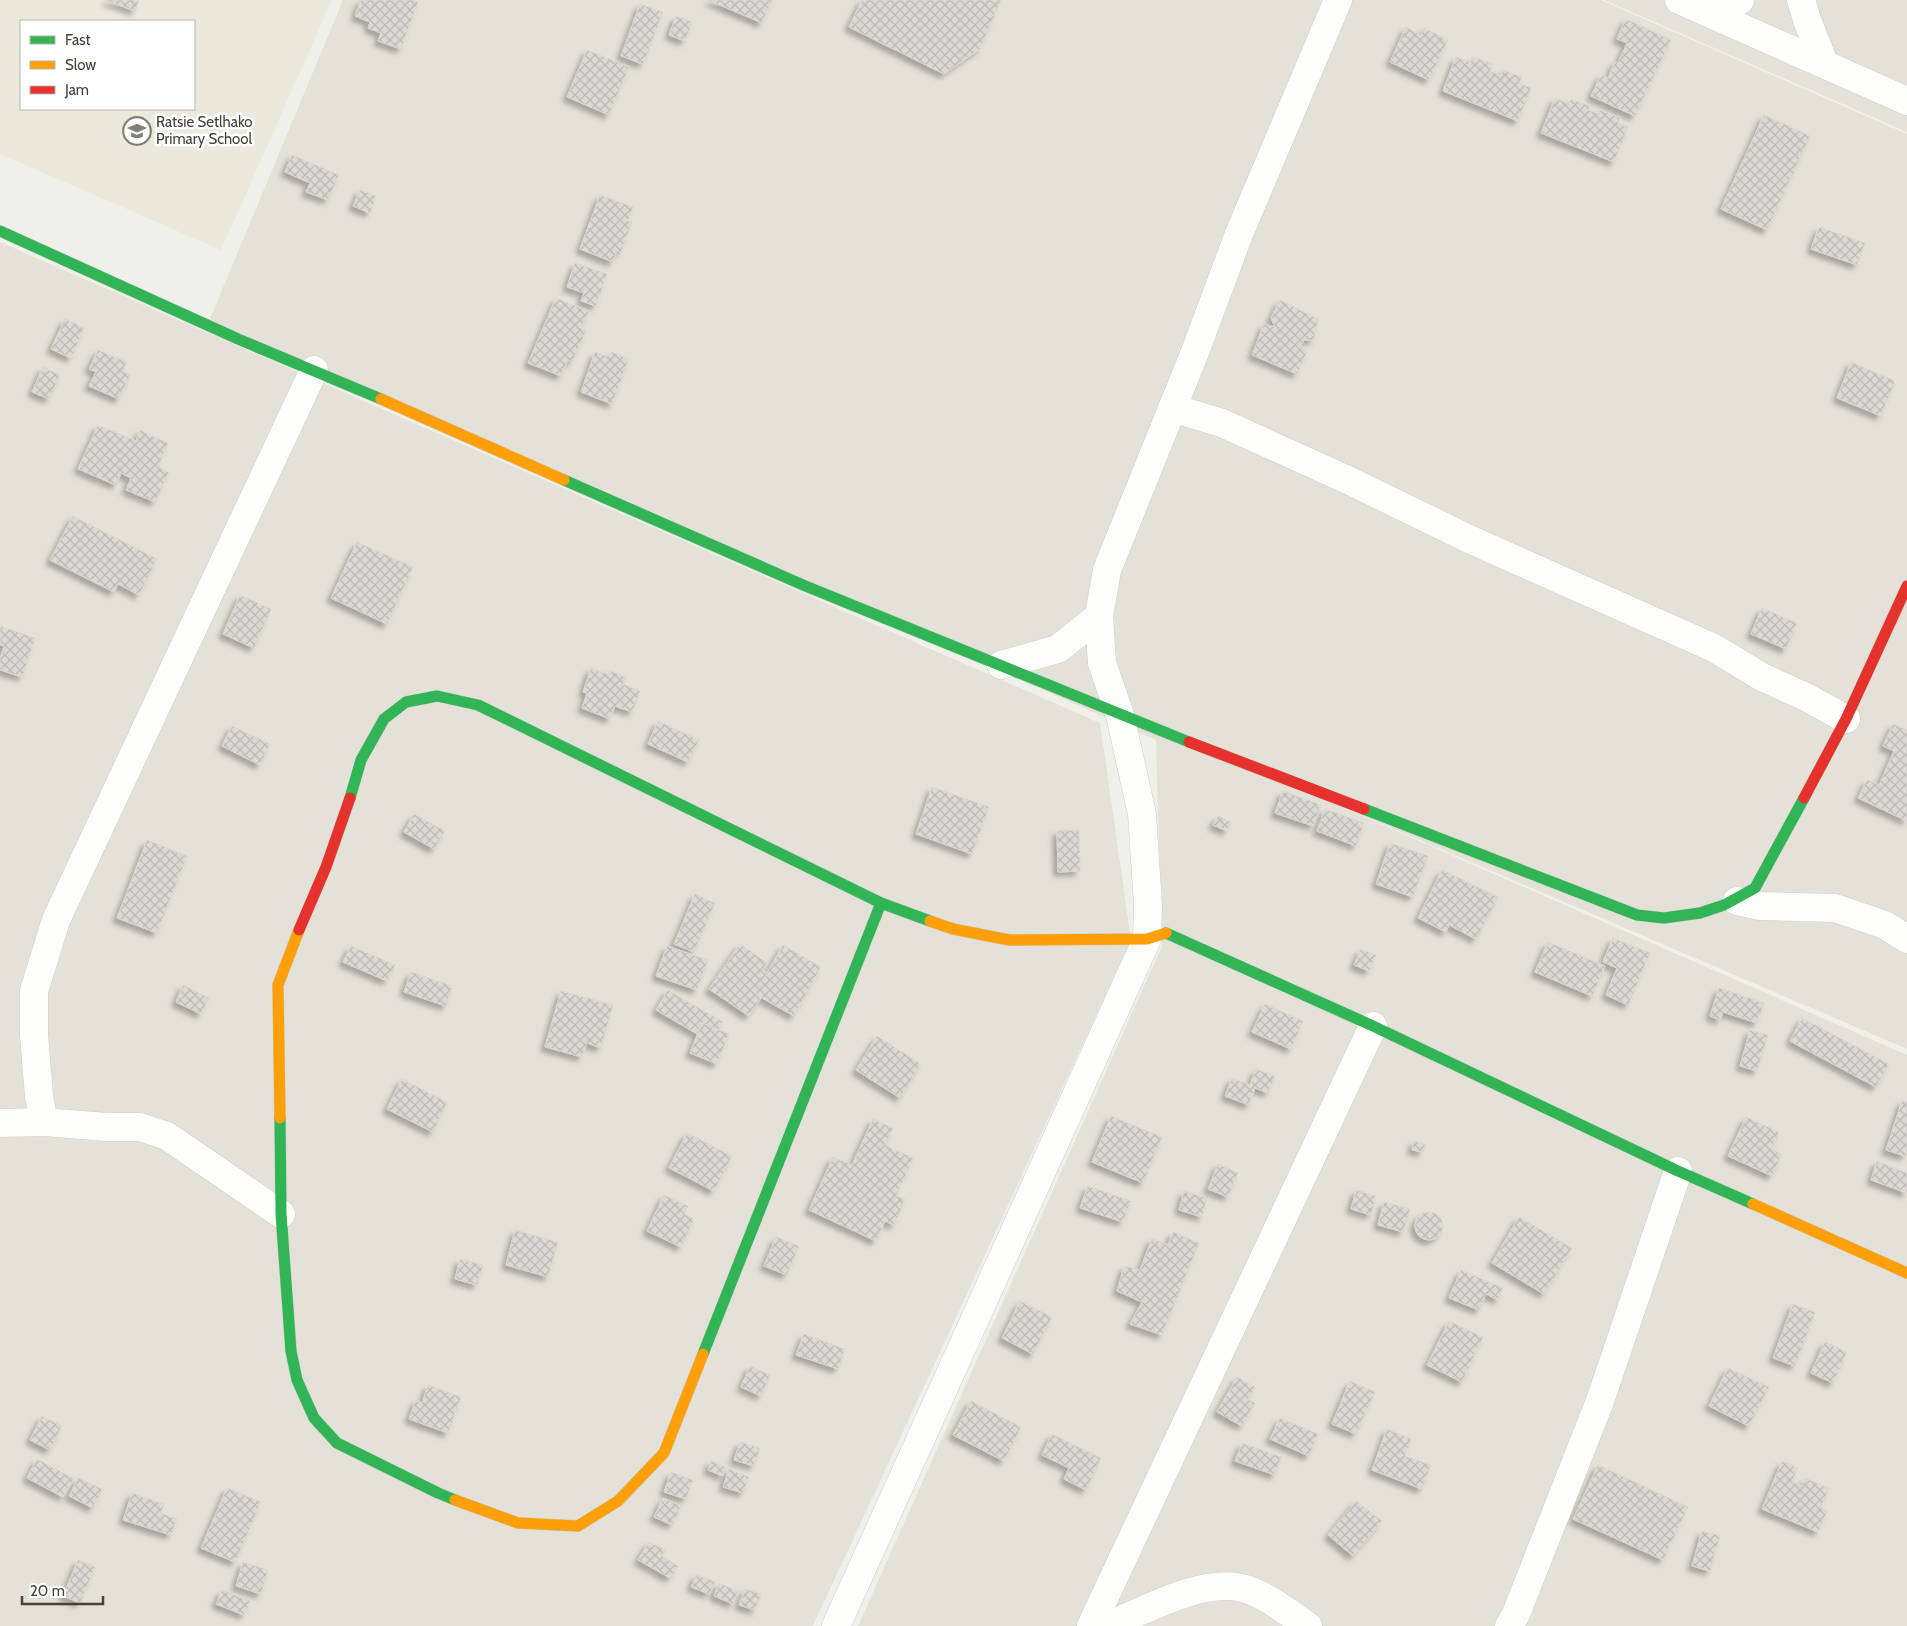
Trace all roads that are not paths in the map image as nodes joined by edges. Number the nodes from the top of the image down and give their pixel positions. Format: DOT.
graph roads {
  1 [pos="1338,0"];
  2 [pos="1679,0"];
  3 [pos="1740,0"];
  4 [pos="1802,0"];
  5 [pos="1714,15"];
  6 [pos="1824,63"];
  7 [pos="1907,101"];
  8 [pos="0,231"];
  9 [pos="314,370"];
  10 [pos="1172,408"];
  11 [pos="1907,586"];
  12 [pos="1098,616"];
  13 [pos="1001,665"];
  14 [pos="1120,714"];
  15 [pos="1846,720"];
  16 [pos="1737,901"];
  17 [pos="881,903"];
  18 [pos="1147,939"];
  19 [pos="1907,939"];
  20 [pos="1373,1026"];
  21 [pos="44,1122"];
  22 [pos="0,1123"];
  23 [pos="1678,1171"];
  24 [pos="281,1214"];
  25 [pos="1907,1273"];
  26 [pos="836,1626"];
  27 [pos="1091,1626"];
  28 [pos="1108,1626"];
  29 [pos="1308,1626"];
  30 [pos="1510,1626"];
  1 -- 10 [label="street"];
  2 -- 5 [label="street"];
  3 -- 5 [label="street"];
  4 -- 6 [label="street"];
  5 -- 6 [label="street"];
  6 -- 7 [label="street"];
  8 -- 9 [label="street"];
  9 -- 13 [label="street"];
  9 -- 21 [label="street"];
  10 -- 12 [label="street"];
  10 -- 15 [label="street"];
  11 -- 15 [label="street"];
  12 -- 13 [label="street"];
  12 -- 14 [label="street"];
  13 -- 14 [label="street"];
  14 -- 16 [label="street"];
  14 -- 18 [label="street"];
  15 -- 16 [label="street"];
  16 -- 19 [label="street"];
  17 -- 18 [label="street"];
  17 -- 24 [label="street"];
  17 -- 24 [label="street"];
  18 -- 20 [label="street"];
  18 -- 26 [label="street"];
  20 -- 23 [label="street"];
  20 -- 27 [label="street"];
  21 -- 22 [label="street"];
  21 -- 24 [label="street"];
  23 -- 25 [label="street"];
  23 -- 30 [label="street"];
  28 -- 29 [label="street"];
}
